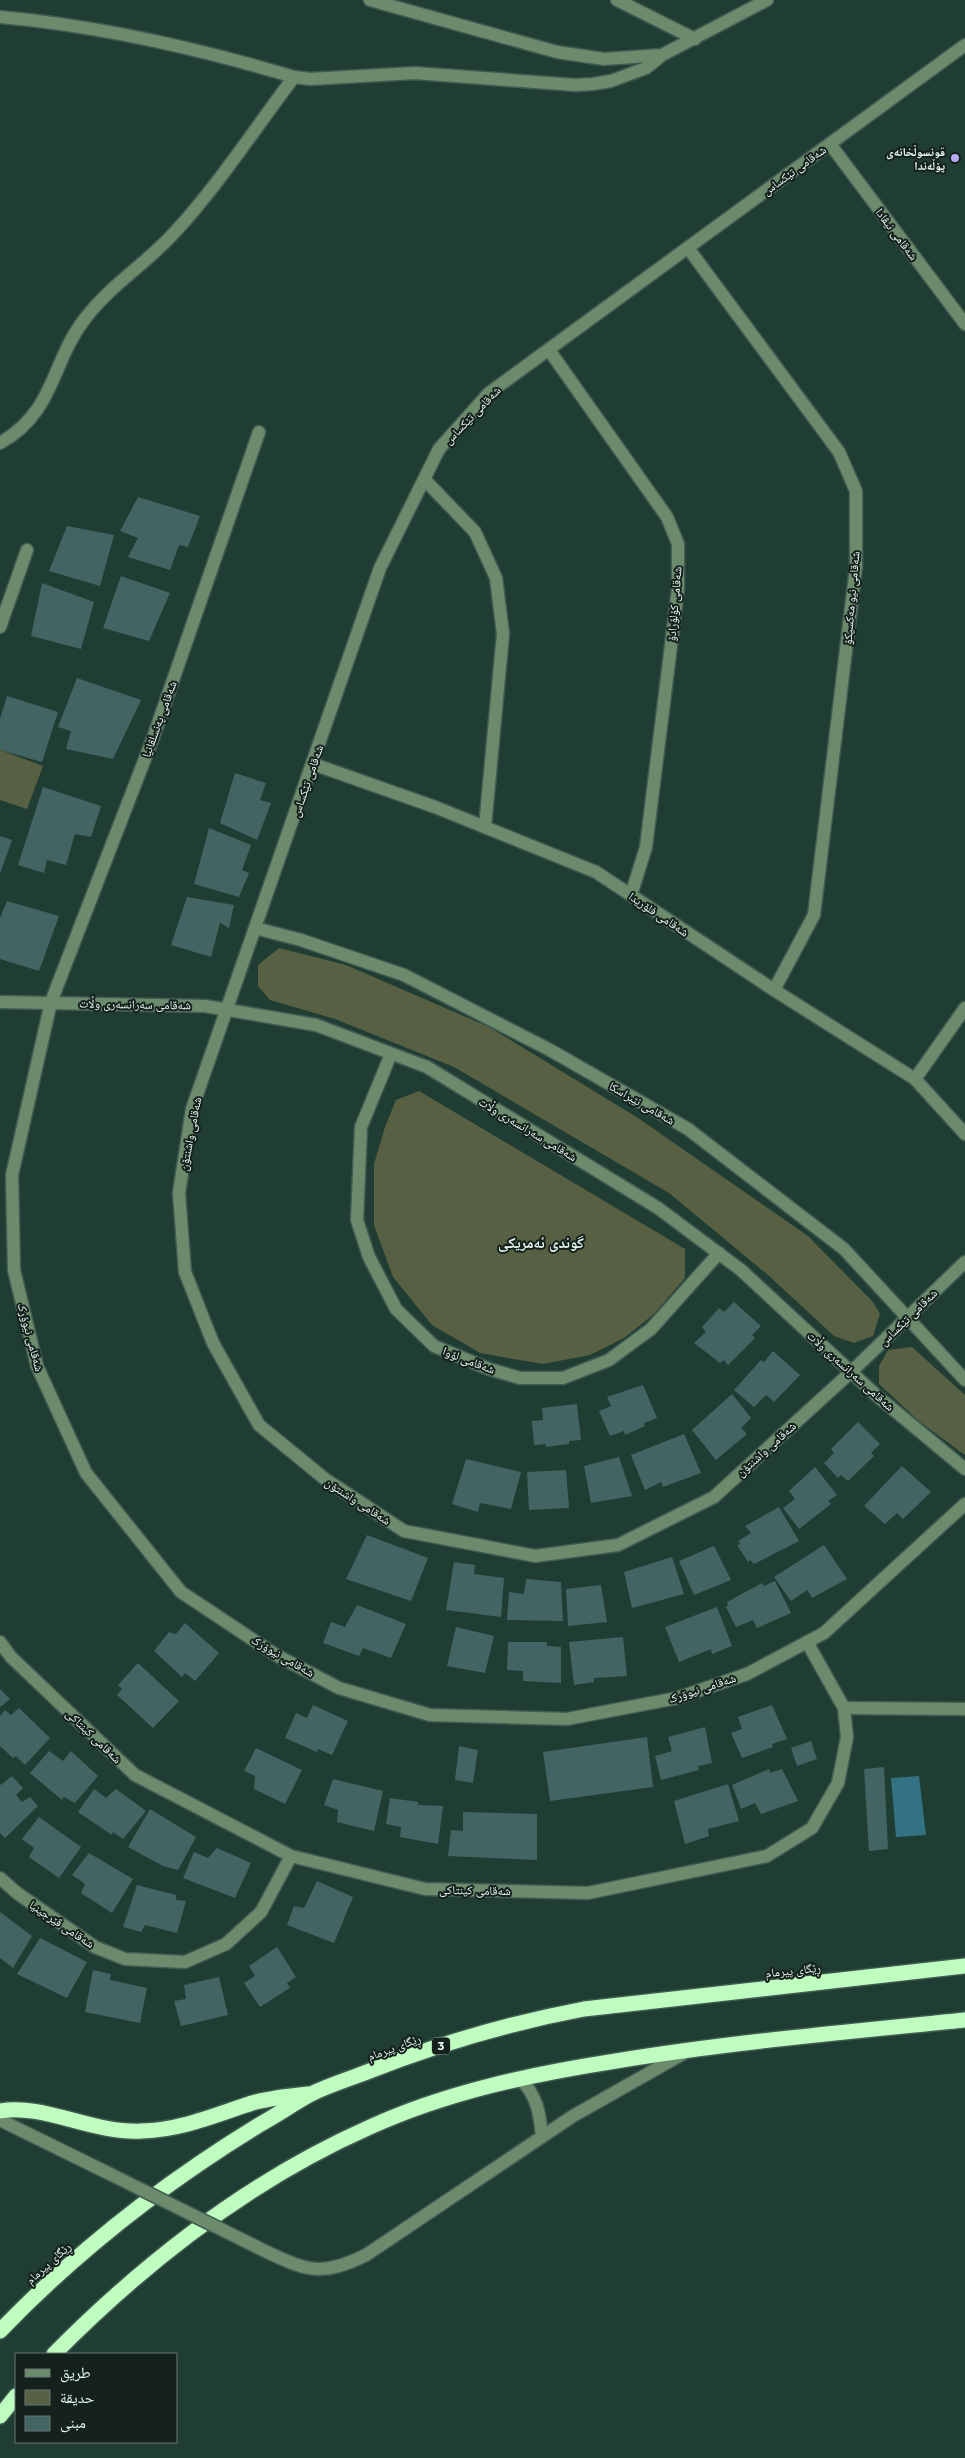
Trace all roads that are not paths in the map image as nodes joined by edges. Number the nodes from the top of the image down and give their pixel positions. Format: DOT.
graph roads {
  1 [pos="370,0"];
  2 [pos="617,0"];
  3 [pos="767,0"];
  4 [pos="0,17"];
  5 [pos="695,39"];
  6 [pos="965,45"];
  7 [pos="662,55"];
  8 [pos="294,77"];
  9 [pos="830,144"];
  10 [pos="688,248"];
  11 [pos="965,324"];
  12 [pos="549,350"];
  13 [pos="259,432"];
  14 [pos="0,443"];
  15 [pos="424,480"];
  16 [pos="27,550"];
  17 [pos="0,626"];
  18 [pos="313,764"];
  19 [pos="485,827"];
  20 [pos="631,895"];
  21 [pos="255,928"];
  22 [pos="774,990"];
  23 [pos="0,1002"];
  24 [pos="51,1002"];
  25 [pos="965,1008"];
  26 [pos="226,1009"];
  27 [pos="391,1054"];
  28 [pos="915,1079"];
  29 [pos="965,1134"];
  30 [pos="719,1254"];
  31 [pos="965,1262"];
  32 [pos="907,1318"];
  33 [pos="851,1372"];
  34 [pos="965,1380"];
  35 [pos="965,1469"];
  36 [pos="965,1504"];
  37 [pos="0,1642"];
  38 [pos="807,1642"];
  39 [pos="844,1708"];
  40 [pos="965,1709"];
  41 [pos="291,1856"];
  42 [pos="0,1878"];
  43 [pos="965,1966"];
  44 [pos="965,2020"];
  45 [pos="693,2048"];
  46 [pos="520,2079"];
  47 [pos="312,2094"];
  48 [pos="0,2111"];
  49 [pos="0,2120"];
  50 [pos="542,2137"];
  51 [pos="0,2331"];
  52 [pos="55,2353"];
  53 [pos="15,2397"];
  54 [pos="0,2416"];
  1 -- 7 [label="street"];
  2 -- 5 [label="street"];
  3 -- 5 [label="street"];
  4 -- 8 [label="street"];
  5 -- 7 [label="street"];
  6 -- 9 [label="street, شەقامی تێکساس"];
  7 -- 8 [label="street"];
  8 -- 14 [label="street"];
  9 -- 10 [label="street, شەقامی تێکساس"];
  9 -- 11 [label="street, شەقامی نیڤادا"];
  10 -- 12 [label="street, شەقامی تێکساس"];
  10 -- 22 [label="street, شەقامی نیو مەکسیکۆ"];
  12 -- 15 [label="street, شەقامی تێکساس"];
  12 -- 20 [label="street, شەقامی کۆلۆرادۆ"];
  13 -- 24 [label="street, شەقامی پەنسلڤانیا"];
  15 -- 18 [label="street, شەقامی تێکساس"];
  15 -- 19 [label="street"];
  16 -- 17 [label="street"];
  18 -- 19 [label="street, شەقامی فلۆریدا"];
  18 -- 21 [label="street, شەقامی تێکساس"];
  19 -- 20 [label="street, شەقامی فلۆریدا"];
  20 -- 22 [label="street, شەقامی فلۆریدا"];
  21 -- 26 [label="street, شەقامی تێکساس"];
  21 -- 32 [label="street, شەقامی نێبراسکا"];
  22 -- 28 [label="street, شەقامی فلۆریدا"];
  23 -- 24 [label="street, شەقامی سەرانسەری وڵات"];
  24 -- 26 [label="street, شەقامی سەرانسەری وڵات"];
  24 -- 38 [label="street, شەقامی نیوۆرک"];
  25 -- 28 [label="street"];
  26 -- 27 [label="street, شەقامی سەرانسەری وڵات"];
  26 -- 33 [label="street, شەقامی واشنتۆن"];
  27 -- 30 [label="street, شەقامی سەرانسەری وڵات"];
  27 -- 30 [label="street, شەقامی لۆوا"];
  28 -- 29 [label="street, شەقامی فلۆریدا"];
  30 -- 33 [label="street, شەقامی سەرانسەری وڵات"];
  31 -- 32 [label="street, شەقامی تێکساس"];
  32 -- 33 [label="street, شەقامی تێکساس"];
  32 -- 34 [label="street, شەقامی نێبراسکا"];
  33 -- 35 [label="street, شەقامی سەرانسەری وڵات"];
  36 -- 38 [label="street, شەقامی نیوۆرک"];
  37 -- 41 [label="street, شەقامی کینتاکی"];
  38 -- 39 [label="street, شەقامی کینتاکی"];
  39 -- 40 [label="street"];
  39 -- 41 [label="street, شەقامی کینتاکی"];
  41 -- 42 [label="street, شەقامی ڤێرجینیا"];
  43 -- 47 [label="highway, ڕێگای پیرمام / 3"];
  44 -- 45 [label="highway"];
  45 -- 46 [label="highway"];
  45 -- 50 [label="street"];
  46 -- 50 [label="street"];
  46 -- 52 [label="highway"];
  47 -- 48 [label="highway"];
  47 -- 51 [label="highway, ڕێگای پیرمام / 3"];
  49 -- 50 [label="street, bridge"];
  53 -- 54 [label="highway"];
}
